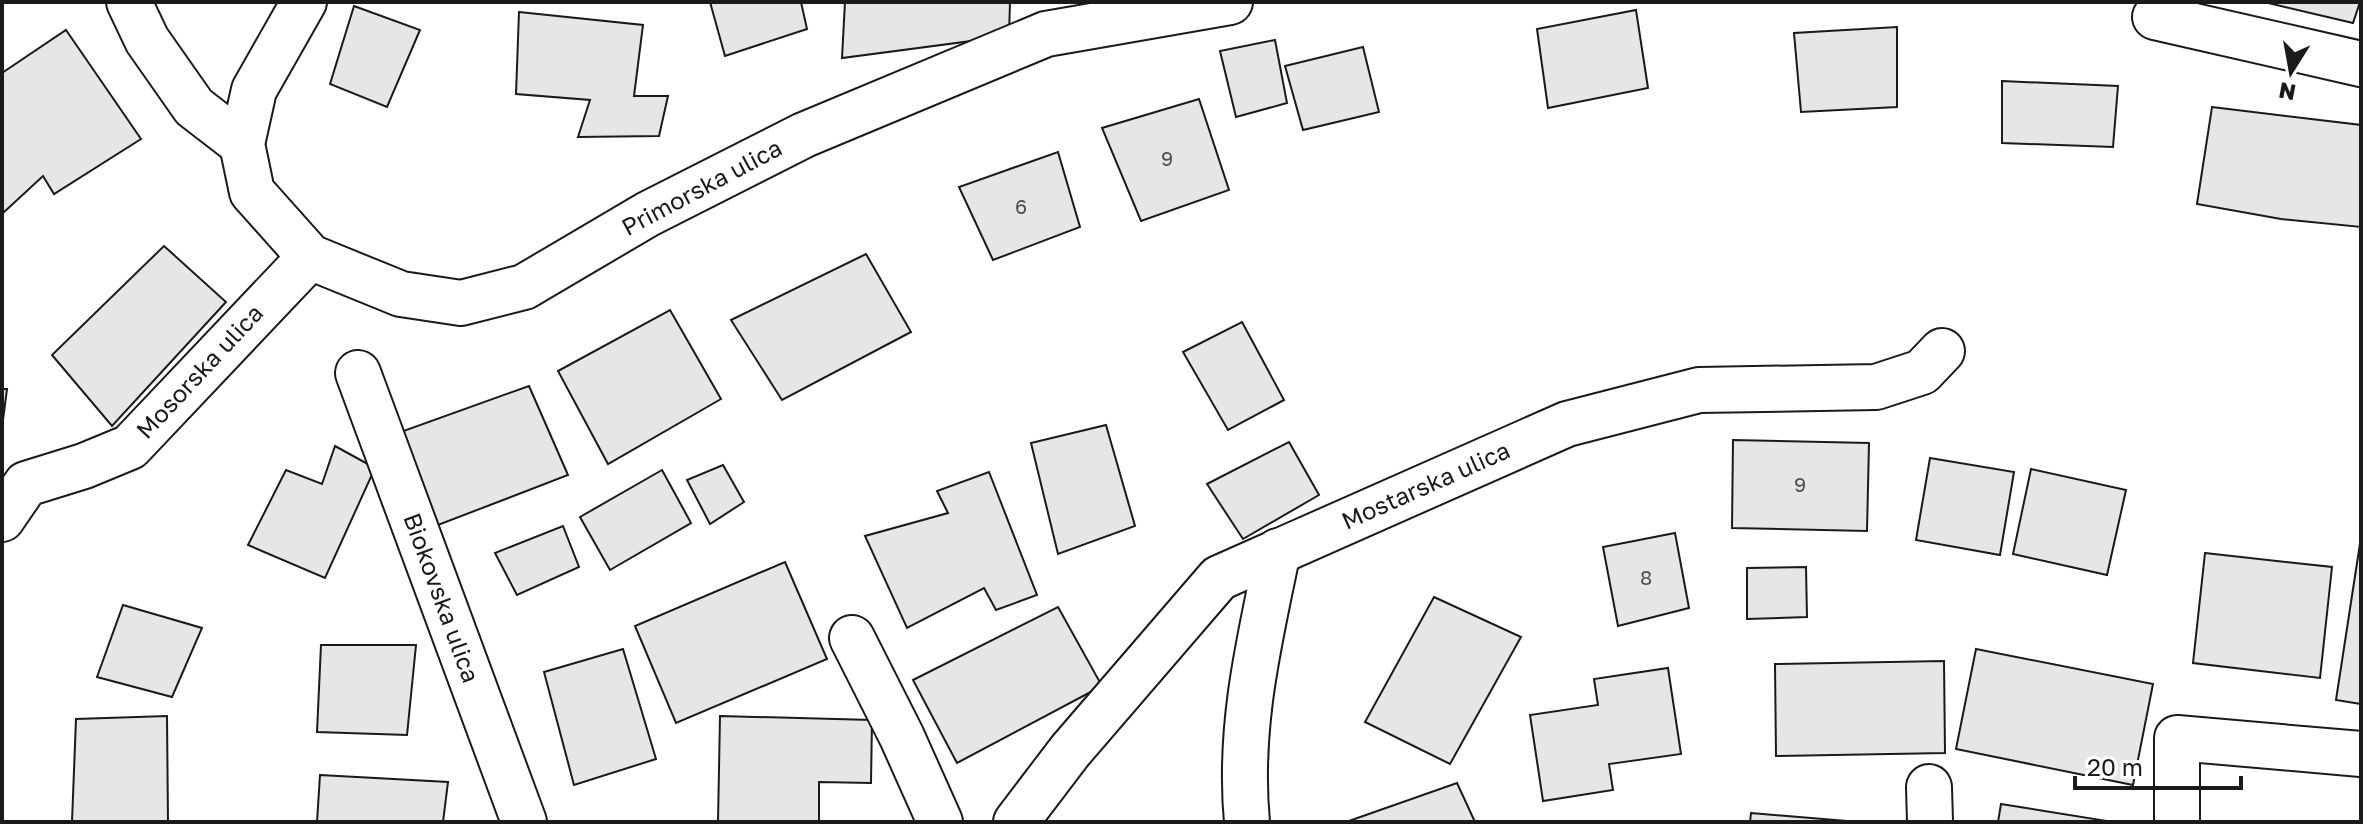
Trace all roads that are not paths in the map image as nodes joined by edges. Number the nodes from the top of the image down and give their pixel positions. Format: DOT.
graph roads {
  1 [pos="129,2"];
  2 [pos="304,2"];
  3 [pos="1230,2"];
  4 [pos="2155,17"];
  5 [pos="2361,64"];
  6 [pos="242,144"];
  7 [pos="310,257"];
  8 [pos="1942,351"];
  9 [pos="358,373"];
  10 [pos="2,519"];
  11 [pos="1278,551"];
  12 [pos="852,638"];
  13 [pos="2361,754"];
  14 [pos="524,822"];
  15 [pos="940,822"];
  16 [pos="1016,822"];
  17 [pos="1247,822"];
  18 [pos="2177,822"];
  1 -- 6 [label="street"];
  2 -- 6 [label="street, Primorska ulica"];
  3 -- 7 [label="street, Primorska ulica"];
  4 -- 5 [label="street"];
  6 -- 7 [label="street, Primorska ulica"];
  7 -- 10 [label="street, Mosorska ulica"];
  8 -- 11 [label="street, Mostarska ulica"];
  9 -- 14 [label="street, Biokovska ulica"];
  11 -- 16 [label="street, Mostarska ulica"];
  11 -- 17 [label="street"];
  12 -- 15 [label="street"];
  13 -- 18 [label="street"];
}
